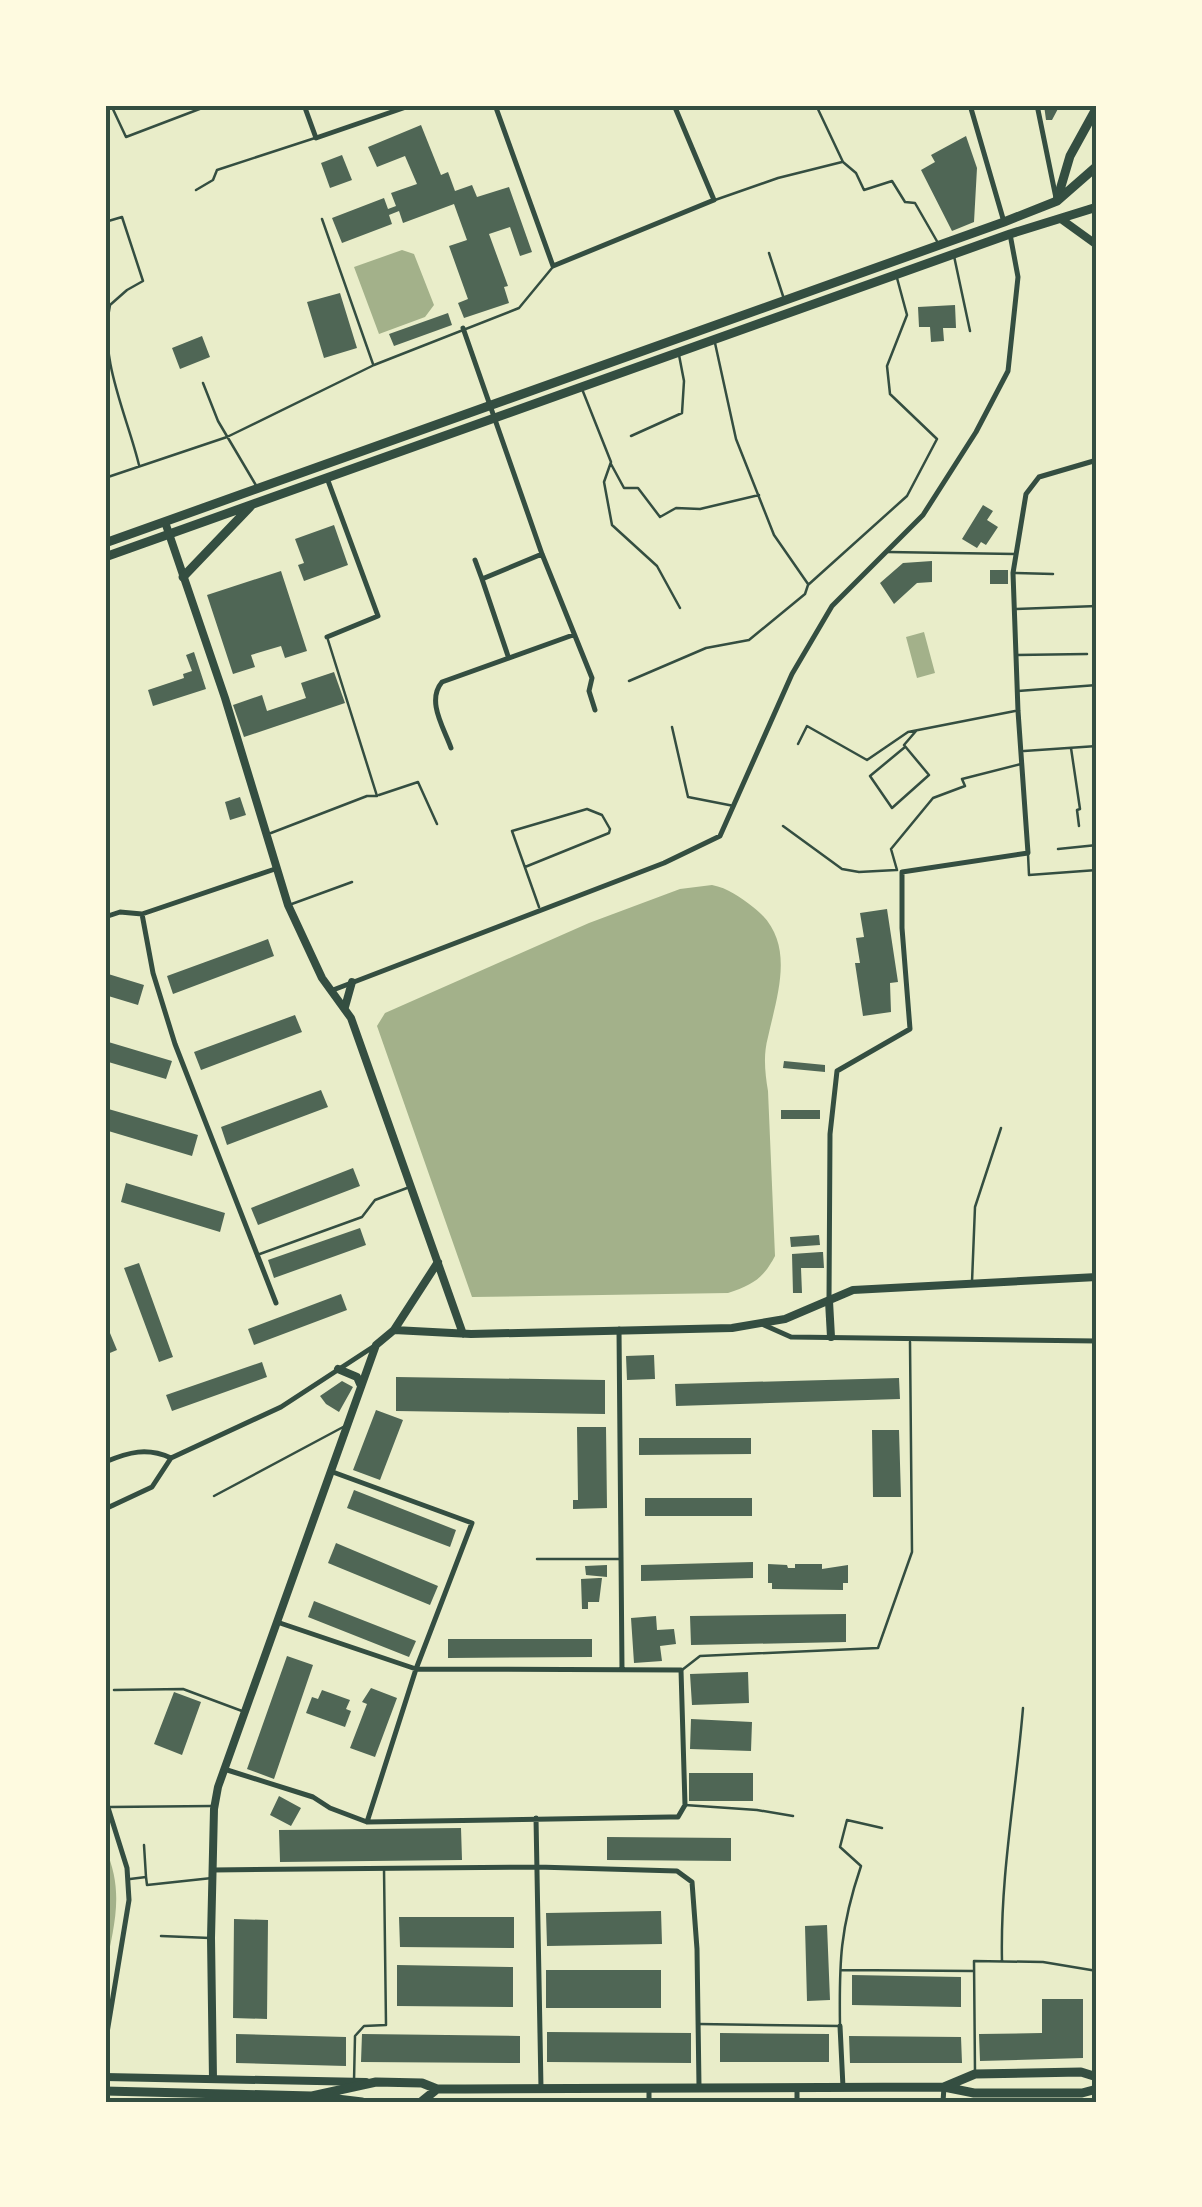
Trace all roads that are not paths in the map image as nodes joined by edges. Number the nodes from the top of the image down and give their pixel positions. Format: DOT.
graph roads {
  1 [pos="111,105"];
  2 [pos="210,105"];
  3 [pos="304,105"];
  4 [pos="412,105"];
  5 [pos="495,105"];
  6 [pos="674,105"];
  7 [pos="702,105"];
  8 [pos="816,105"];
  9 [pos="970,105"];
  10 [pos="1037,105"];
  11 [pos="403,107"];
  12 [pos="1097,107"];
  13 [pos="692,108"];
  14 [pos="316,138"];
  15 [pos="843,162"];
  16 [pos="1097,166"];
  17 [pos="196,190"];
  18 [pos="714,200"];
  19 [pos="1057,201"];
  20 [pos="1097,207"];
  21 [pos="322,219"];
  22 [pos="1061,219"];
  23 [pos="105,222"];
  24 [pos="1004,222"];
  25 [pos="1010,234"];
  26 [pos="1097,245"];
  27 [pos="939,246"];
  28 [pos="768,253"];
  29 [pos="953,255"];
  30 [pos="892,264"];
  31 [pos="553,266"];
  32 [pos="896,276"];
  33 [pos="785,302"];
  34 [pos="463,328"];
  35 [pos="970,331"];
  36 [pos="714,341"];
  37 [pos="678,354"];
  38 [pos="374,365"];
  39 [pos="203,383"];
  40 [pos="582,388"];
  41 [pos="491,406"];
  42 [pos="496,419"];
  43 [pos="227,436"];
  44 [pos="631,436"];
  45 [pos="1097,460"];
  46 [pos="610,462"];
  47 [pos="140,467"];
  48 [pos="105,478"];
  49 [pos="327,478"];
  50 [pos="258,488"];
  51 [pos="759,495"];
  52 [pos="252,504"];
  53 [pos="165,522"];
  54 [pos="169,534"];
  55 [pos="105,543"];
  56 [pos="887,552"];
  57 [pos="542,554"];
  58 [pos="1016,554"];
  59 [pos="105,556"];
  60 [pos="475,560"];
  61 [pos="1013,573"];
  62 [pos="1053,574"];
  63 [pos="184,577"];
  64 [pos="482,579"];
  65 [pos="808,585"];
  66 [pos="1097,606"];
  67 [pos="680,608"];
  68 [pos="1013,610"];
  69 [pos="574,635"];
  70 [pos="327,637"];
  71 [pos="1087,654"];
  72 [pos="1014,655"];
  73 [pos="508,656"];
  74 [pos="629,681"];
  75 [pos="1097,685"];
  76 [pos="1016,691"];
  77 [pos="594,710"];
  78 [pos="1018,711"];
  79 [pos="672,726"];
  80 [pos="917,730"];
  81 [pos="798,744"];
  82 [pos="1097,746"];
  83 [pos="906,747"];
  84 [pos="451,748"];
  85 [pos="1071,748"];
  86 [pos="1021,751"];
  87 [pos="1022,764"];
  88 [pos="378,796"];
  89 [pos="735,806"];
  90 [pos="437,824"];
  91 [pos="783,826"];
  92 [pos="1079,826"];
  93 [pos="265,835"];
  94 [pos="1097,845"];
  95 [pos="1058,849"];
  96 [pos="1028,853"];
  97 [pos="525,867"];
  98 [pos="275,868"];
  99 [pos="1097,870"];
  100 [pos="900,871"];
  101 [pos="352,882"];
  102 [pos="288,906"];
  103 [pos="540,909"];
  104 [pos="142,914"];
  105 [pos="105,917"];
  106 [pos="352,982"];
  107 [pos="330,991"];
  108 [pos="345,1007"];
  109 [pos="1001,1128"];
  110 [pos="412,1186"];
  111 [pos="256,1255"];
  112 [pos="438,1262"];
  113 [pos="1097,1277"];
  114 [pos="972,1283"];
  115 [pos="829,1301"];
  116 [pos="276,1303"];
  117 [pos="761,1324"];
  118 [pos="619,1329"];
  119 [pos="394,1330"];
  120 [pos="463,1334"];
  121 [pos="831,1337"];
  122 [pos="910,1338"];
  123 [pos="1097,1341"];
  124 [pos="376,1345"];
  125 [pos="338,1369"];
  126 [pos="360,1384"];
  127 [pos="347,1426"];
  128 [pos="171,1458"];
  129 [pos="105,1462"];
  130 [pos="330,1471"];
  131 [pos="214,1496"];
  132 [pos="105,1509"];
  133 [pos="621,1559"];
  134 [pos="537,1560"];
  135 [pos="276,1622"];
  136 [pos="416,1669"];
  137 [pos="622,1670"];
  138 [pos="681,1670"];
  139 [pos="114,1690"];
  140 [pos="1023,1708"];
  141 [pos="244,1711"];
  142 [pos="224,1769"];
  143 [pos="105,1798"];
  144 [pos="214,1806"];
  145 [pos="685,1806"];
  146 [pos="109,1807"];
  147 [pos="792,1816"];
  148 [pos="536,1818"];
  149 [pos="367,1822"];
  150 [pos="882,1828"];
  151 [pos="144,1845"];
  152 [pos="384,1868"];
  153 [pos="537,1868"];
  154 [pos="213,1874"];
  155 [pos="146,1877"];
  156 [pos="129,1879"];
  157 [pos="161,1936"];
  158 [pos="212,1938"];
  159 [pos="1002,1961"];
  160 [pos="839,1970"];
  161 [pos="974,1971"];
  162 [pos="1096,1971"];
  163 [pos="698,2024"];
  164 [pos="840,2026"];
  165 [pos="105,2045"];
  166 [pos="975,2074"];
  167 [pos="105,2077"];
  168 [pos="1097,2077"];
  169 [pos="213,2080"];
  170 [pos="354,2081"];
  171 [pos="376,2082"];
  172 [pos="944,2086"];
  173 [pos="699,2087"];
  174 [pos="797,2087"];
  175 [pos="843,2087"];
  176 [pos="541,2088"];
  177 [pos="650,2088"];
  178 [pos="438,2089"];
  179 [pos="1097,2089"];
  180 [pos="465,2090"];
  181 [pos="105,2091"];
  182 [pos="312,2096"];
  183 [pos="362,2102"];
  184 [pos="421,2102"];
  185 [pos="465,2102"];
  186 [pos="649,2102"];
  187 [pos="797,2102"];
  188 [pos="943,2102"];
  1 -- 2 [label="lane"];
  3 -- 14 [label="street"];
  4 -- 11 [label="street"];
  5 -- 31 [label="street"];
  6 -- 18 [label="street"];
  7 -- 13 [label="lane"];
  8 -- 15 [label="lane"];
  9 -- 24 [label="street"];
  10 -- 19 [label="street"];
  11 -- 14 [label="street"];
  12 -- 19 [label="main road"];
  14 -- 17 [label="lane"];
  15 -- 18 [label="lane"];
  15 -- 27 [label="lane"];
  16 -- 19 [label="main road"];
  18 -- 31 [label="street"];
  19 -- 24 [label="main road"];
  20 -- 22 [label="main road"];
  21 -- 38 [label="lane"];
  22 -- 25 [label="main road"];
  22 -- 26 [label="street"];
  23 -- 47 [label="lane"];
  24 -- 27 [label="main road"];
  25 -- 29 [label="main road"];
  25 -- 56 [label="street"];
  27 -- 30 [label="main road"];
  28 -- 33 [label="lane"];
  29 -- 32 [label="main road"];
  29 -- 35 [label="lane"];
  30 -- 32 [label="main road"];
  30 -- 33 [label="main road"];
  31 -- 34 [label="lane"];
  32 -- 36 [label="main road"];
  32 -- 65 [label="lane"];
  33 -- 41 [label="main road"];
  34 -- 38 [label="lane"];
  34 -- 41 [label="street"];
  36 -- 37 [label="main road"];
  36 -- 51 [label="lane"];
  37 -- 40 [label="main road"];
  37 -- 44 [label="lane"];
  38 -- 43 [label="lane"];
  39 -- 43 [label="lane"];
  40 -- 42 [label="main road"];
  40 -- 46 [label="lane"];
  41 -- 42 [label="street"];
  41 -- 50 [label="main road"];
  42 -- 49 [label="main road"];
  42 -- 57 [label="street"];
  43 -- 47 [label="lane"];
  43 -- 50 [label="lane"];
  45 -- 58 [label="street"];
  46 -- 51 [label="lane"];
  46 -- 67 [label="lane"];
  47 -- 48 [label="lane"];
  49 -- 52 [label="main road"];
  49 -- 70 [label="street"];
  50 -- 53 [label="main road"];
  51 -- 65 [label="lane"];
  52 -- 54 [label="main road"];
  52 -- 63 [label="main road"];
  53 -- 54 [label="street"];
  53 -- 55 [label="main road"];
  54 -- 59 [label="main road"];
  54 -- 63 [label="street"];
  56 -- 58 [label="lane"];
  56 -- 89 [label="street"];
  57 -- 64 [label="street"];
  57 -- 69 [label="street"];
  58 -- 61 [label="street"];
  60 -- 64 [label="street"];
  61 -- 62 [label="lane"];
  61 -- 68 [label="street"];
  63 -- 93 [label="street"];
  64 -- 73 [label="street"];
  65 -- 74 [label="lane"];
  66 -- 68 [label="lane"];
  68 -- 72 [label="street"];
  69 -- 73 [label="street"];
  69 -- 77 [label="street"];
  70 -- 88 [label="lane"];
  71 -- 72 [label="lane"];
  72 -- 76 [label="street"];
  73 -- 84 [label="street"];
  75 -- 76 [label="lane"];
  76 -- 78 [label="street"];
  78 -- 80 [label="lane"];
  78 -- 86 [label="street"];
  79 -- 89 [label="lane"];
  80 -- 81 [label="lane"];
  80 -- 83 [label="lane"];
  82 -- 85 [label="lane"];
  83 -- 83 [label="lane"];
  85 -- 86 [label="lane"];
  85 -- 92 [label="lane"];
  86 -- 87 [label="street"];
  87 -- 96 [label="street"];
  87 -- 100 [label="lane"];
  88 -- 90 [label="lane"];
  88 -- 93 [label="lane"];
  89 -- 103 [label="street"];
  91 -- 100 [label="lane"];
  93 -- 98 [label="street"];
  94 -- 95 [label="lane"];
  96 -- 99 [label="lane"];
  96 -- 100 [label="street"];
  97 -- 97 [label="lane"];
  97 -- 103 [label="lane"];
  98 -- 102 [label="street"];
  98 -- 104 [label="street"];
  100 -- 115 [label="street"];
  101 -- 102 [label="lane"];
  102 -- 107 [label="street"];
  103 -- 106 [label="street"];
  104 -- 105 [label="street"];
  104 -- 111 [label="street"];
  106 -- 107 [label="street"];
  106 -- 108 [label="street"];
  107 -- 108 [label="street"];
  108 -- 110 [label="street"];
  109 -- 114 [label="lane"];
  110 -- 111 [label="lane"];
  110 -- 112 [label="street"];
  111 -- 116 [label="street"];
  112 -- 119 [label="street"];
  112 -- 120 [label="street"];
  113 -- 114 [label="street"];
  114 -- 115 [label="street"];
  115 -- 117 [label="street"];
  115 -- 121 [label="street"];
  117 -- 118 [label="street"];
  117 -- 121 [label="street"];
  118 -- 120 [label="street"];
  118 -- 133 [label="street"];
  119 -- 120 [label="street"];
  119 -- 124 [label="street"];
  121 -- 122 [label="street"];
  122 -- 123 [label="street"];
  122 -- 138 [label="lane"];
  124 -- 125 [label="street"];
  124 -- 126 [label="street"];
  125 -- 126 [label="street"];
  125 -- 128 [label="street"];
  126 -- 127 [label="street"];
  127 -- 130 [label="street"];
  127 -- 131 [label="lane"];
  128 -- 129 [label="street"];
  128 -- 132 [label="street"];
  130 -- 135 [label="street"];
  130 -- 136 [label="street"];
  133 -- 134 [label="lane"];
  133 -- 137 [label="street"];
  135 -- 136 [label="street"];
  135 -- 141 [label="street"];
  136 -- 137 [label="street"];
  136 -- 149 [label="street"];
  137 -- 138 [label="street"];
  138 -- 145 [label="street"];
  139 -- 141 [label="lane"];
  140 -- 159 [label="lane"];
  141 -- 142 [label="street"];
  142 -- 144 [label="street"];
  142 -- 149 [label="street"];
  143 -- 146 [label="street"];
  144 -- 146 [label="lane"];
  144 -- 154 [label="street"];
  145 -- 147 [label="lane"];
  145 -- 148 [label="street"];
  146 -- 156 [label="street"];
  148 -- 149 [label="street"];
  148 -- 153 [label="street"];
  150 -- 160 [label="lane"];
  151 -- 155 [label="lane"];
  152 -- 153 [label="street"];
  152 -- 154 [label="street"];
  152 -- 170 [label="lane"];
  153 -- 163 [label="street"];
  153 -- 176 [label="street"];
  154 -- 155 [label="lane"];
  154 -- 158 [label="street"];
  155 -- 156 [label="lane"];
  156 -- 165 [label="street"];
  157 -- 158 [label="lane"];
  158 -- 169 [label="street"];
  159 -- 161 [label="lane"];
  159 -- 162 [label="lane"];
  160 -- 161 [label="lane"];
  160 -- 164 [label="lane"];
  161 -- 166 [label="lane"];
  163 -- 164 [label="lane"];
  163 -- 173 [label="street"];
  164 -- 175 [label="street"];
  166 -- 168 [label="main road"];
  166 -- 172 [label="main road"];
  167 -- 169 [label="street"];
  169 -- 170 [label="street"];
  170 -- 171 [label="street"];
  171 -- 178 [label="main road"];
  171 -- 182 [label="main road"];
  172 -- 175 [label="main road"];
  172 -- 179 [label="main road"];
  172 -- 188 [label="street"];
  173 -- 174 [label="main road"];
  173 -- 177 [label="main road"];
  174 -- 175 [label="main road"];
  174 -- 187 [label="street"];
  176 -- 177 [label="main road"];
  176 -- 180 [label="main road"];
  177 -- 186 [label="street"];
  178 -- 180 [label="main road"];
  178 -- 184 [label="main road"];
  180 -- 185 [label="street"];
  181 -- 182 [label="main road"];
  182 -- 183 [label="main road"];
}
